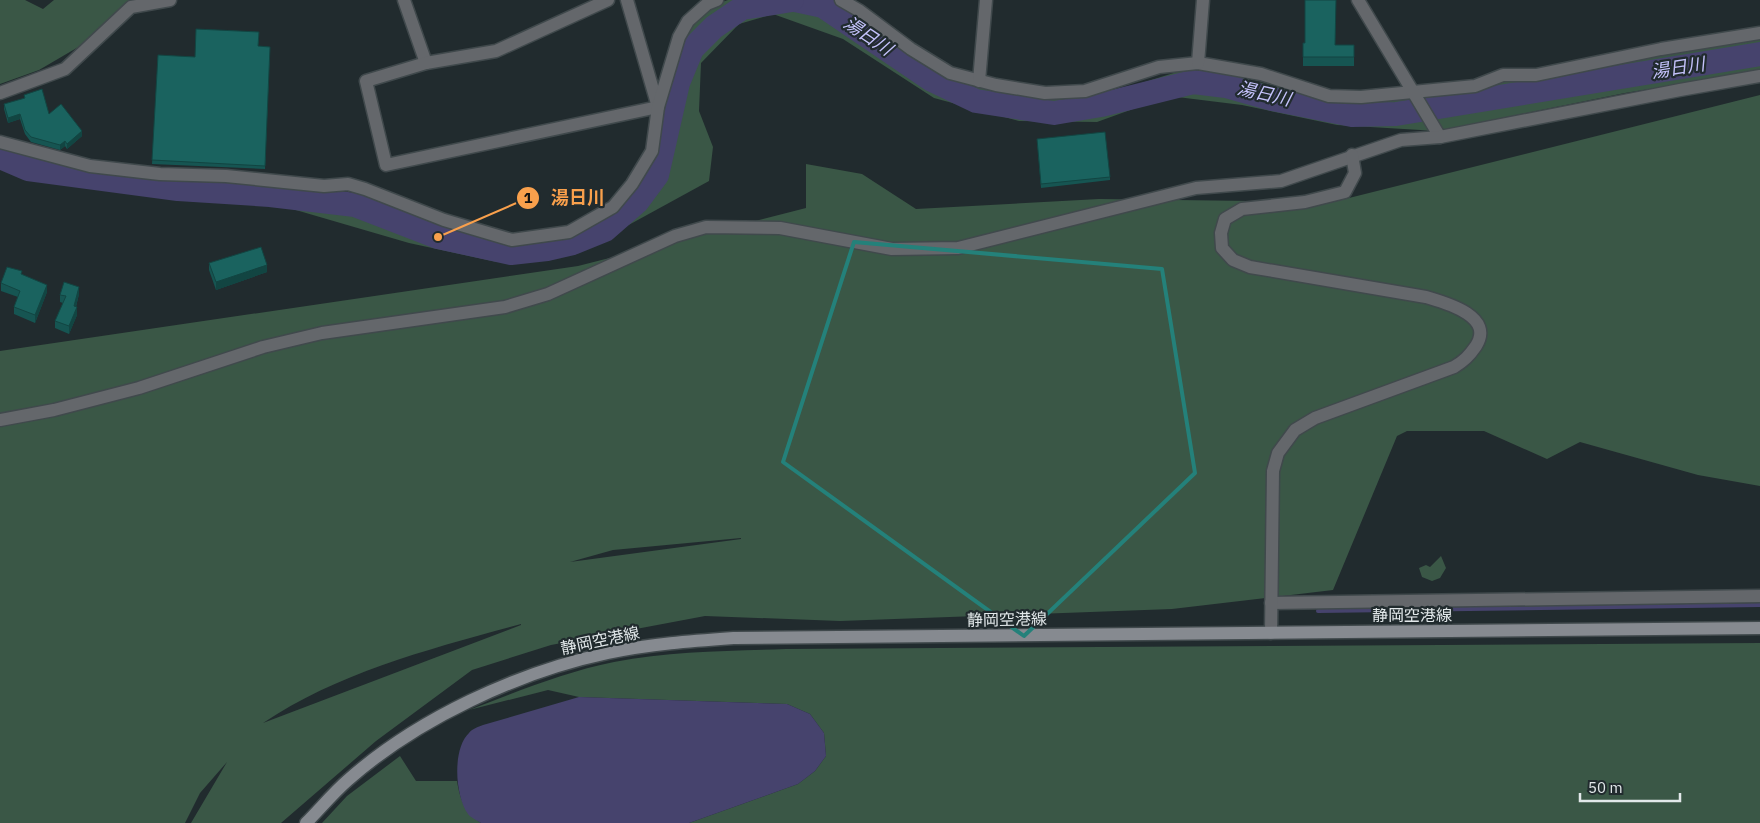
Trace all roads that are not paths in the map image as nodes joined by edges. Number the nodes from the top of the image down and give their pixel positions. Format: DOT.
graph roads {
  1 [pos="170,0"];
  2 [pos="404,0"];
  3 [pos="608,0"];
  4 [pos="627,0"];
  5 [pos="717,0"];
  6 [pos="841,0"];
  7 [pos="986,0"];
  8 [pos="1203,0"];
  9 [pos="1358,0"];
  10 [pos="1760,33"];
  11 [pos="1198,62"];
  12 [pos="426,63"];
  13 [pos="1760,76"];
  14 [pos="979,81"];
  15 [pos="1413,92"];
  16 [pos="0,93"];
  17 [pos="658,107"];
  18 [pos="1440,137"];
  19 [pos="0,142"];
  20 [pos="1352,155"];
  21 [pos="0,420"];
  22 [pos="1760,596"];
  23 [pos="1271,603"];
  24 [pos="1760,628"];
  25 [pos="1271,633"];
  26 [pos="306,823"];
  1 -- 16 [label="street"];
  2 -- 12 [label="street"];
  3 -- 12 [label="street"];
  4 -- 17 [label="street"];
  5 -- 17 [label="street"];
  6 -- 14 [label="street"];
  7 -- 14 [label="street"];
  8 -- 11 [label="street"];
  9 -- 15 [label="street"];
  10 -- 15 [label="street"];
  11 -- 14 [label="street"];
  11 -- 15 [label="street"];
  12 -- 17 [label="street"];
  13 -- 18 [label="street"];
  15 -- 18 [label="street"];
  17 -- 19 [label="street"];
  18 -- 20 [label="street"];
  20 -- 21 [label="street"];
  20 -- 23 [label="street"];
  22 -- 23 [label="street"];
  23 -- 25 [label="street"];
  24 -- 25 [label="main road, 静岡空港線"];
  25 -- 26 [label="main road, 静岡空港線"];
}
